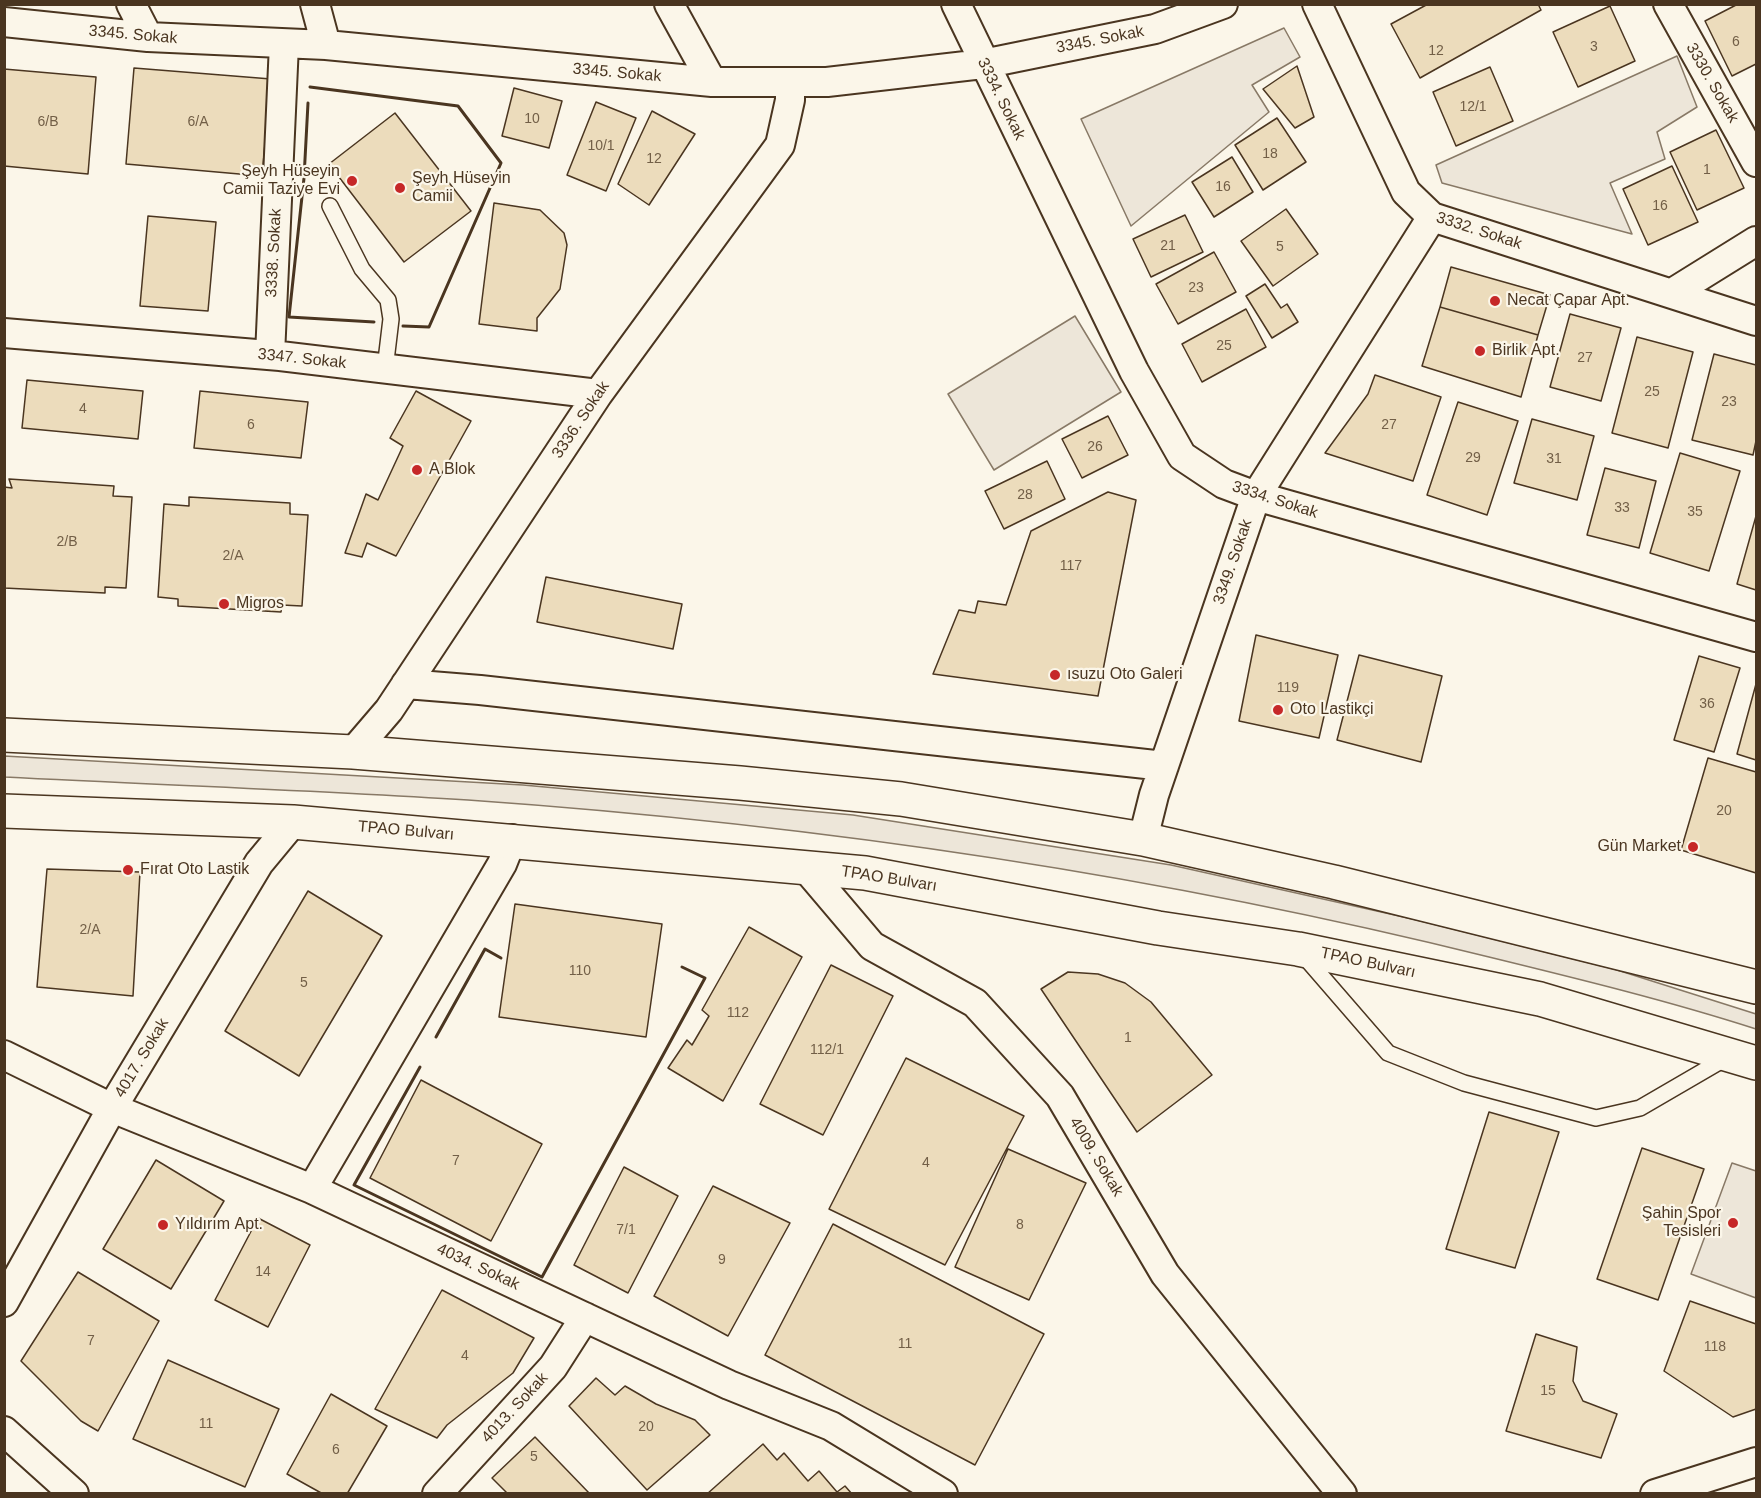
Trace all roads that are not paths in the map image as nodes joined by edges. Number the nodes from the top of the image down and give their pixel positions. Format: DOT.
graph roads {
  1 [pos="131,4"];
  2 [pos="315,4"];
  3 [pos="669,4"];
  4 [pos="956,4"];
  5 [pos="1223,4"];
  6 [pos="1317,4"];
  7 [pos="1668,4"];
  8 [pos="4,22"];
  9 [pos="148,37"];
  10 [pos="284,44"];
  11 [pos="326,45"];
  12 [pos="983,64"];
  13 [pos="712,82"];
  14 [pos="790,82"];
  15 [pos="1756,162"];
  16 [pos="330,206"];
  17 [pos="1432,217"];
  18 [pos="1756,241"];
  19 [pos="1674,292"];
  20 [pos="1756,321"];
  21 [pos="4,333"];
  22 [pos="270,356"];
  23 [pos="385,369"];
  24 [pos="598,394"];
  25 [pos="1256,496"];
  26 [pos="1756,637"];
  27 [pos="406,684"];
  28 [pos="4,735"];
  29 [pos="353,752"];
  30 [pos="1164,766"];
  31 [pos="4,811"];
  32 [pos="293,822"];
  33 [pos="512,839"];
  34 [pos="1143,839"];
  35 [pos="805,867"];
  36 [pos="1298,949"];
  37 [pos="1756,987"];
  38 [pos="4,1055"];
  39 [pos="1744,1059"];
  40 [pos="112,1108"];
  41 [pos="312,1189"];
  42 [pos="4,1302"];
  43 [pos="585,1317"];
  44 [pos="4,1431"];
  45 [pos="1756,1462"];
  46 [pos="74,1494"];
  47 [pos="436,1494"];
  48 [pos="943,1494"];
  49 [pos="1342,1494"];
  50 [pos="1655,1494"];
  1 -- 9 [label="street"];
  2 -- 11 [label="street"];
  3 -- 13 [label="street"];
  4 -- 12 [label="street, 3334. Sokak"];
  5 -- 12 [label="street, 3345. Sokak"];
  6 -- 17 [label="street, 3332. Sokak"];
  7 -- 15 [label="street, 3330. Sokak"];
  8 -- 9 [label="street, 3345. Sokak"];
  9 -- 10 [label="street, 3345. Sokak"];
  10 -- 11 [label="street, 3345. Sokak"];
  10 -- 22 [label="street, 3338. Sokak"];
  11 -- 13 [label="street, 3345. Sokak"];
  12 -- 14 [label="street, 3345. Sokak"];
  12 -- 25 [label="street, 3334. Sokak"];
  13 -- 14 [label="street, 3345. Sokak"];
  14 -- 24 [label="street, 3336. Sokak"];
  16 -- 23 [label="lane"];
  17 -- 19 [label="street, 3332. Sokak"];
  17 -- 25 [label="street, 3349. Sokak"];
  18 -- 19 [label="street"];
  19 -- 20 [label="street, 3332. Sokak"];
  21 -- 22 [label="street, 3347. Sokak"];
  22 -- 23 [label="street, 3347. Sokak"];
  23 -- 24 [label="street, 3347. Sokak"];
  24 -- 27 [label="street, 3336. Sokak"];
  25 -- 26 [label="street, 3334. Sokak"];
  25 -- 30 [label="street, 3349. Sokak"];
  27 -- 29 [label="street, 3336. Sokak"];
  27 -- 30 [label="street"];
  28 -- 29 [label="highway"];
  29 -- 34 [label="highway"];
  30 -- 34 [label="street, 3349. Sokak"];
  31 -- 32 [label="highway, TPAO Bulvarı"];
  32 -- 33 [label="highway, TPAO Bulvarı"];
  32 -- 40 [label="street, 4017. Sokak"];
  33 -- 35 [label="highway, TPAO Bulvarı"];
  33 -- 41 [label="street"];
  34 -- 37 [label="highway"];
  35 -- 36 [label="highway, TPAO Bulvarı"];
  35 -- 49 [label="street, 4009. Sokak"];
  36 -- 39 [label="highway, TPAO Bulvarı"];
  36 -- 39 [label="lane"];
  38 -- 40 [label="street, 4034. Sokak"];
  40 -- 41 [label="street, 4034. Sokak"];
  40 -- 42 [label="street, 4017. Sokak"];
  41 -- 43 [label="street, 4034. Sokak"];
  43 -- 47 [label="street, 4013. Sokak"];
  43 -- 48 [label="street, 4034. Sokak"];
  44 -- 46 [label="street"];
  45 -- 50 [label="street"];
}
